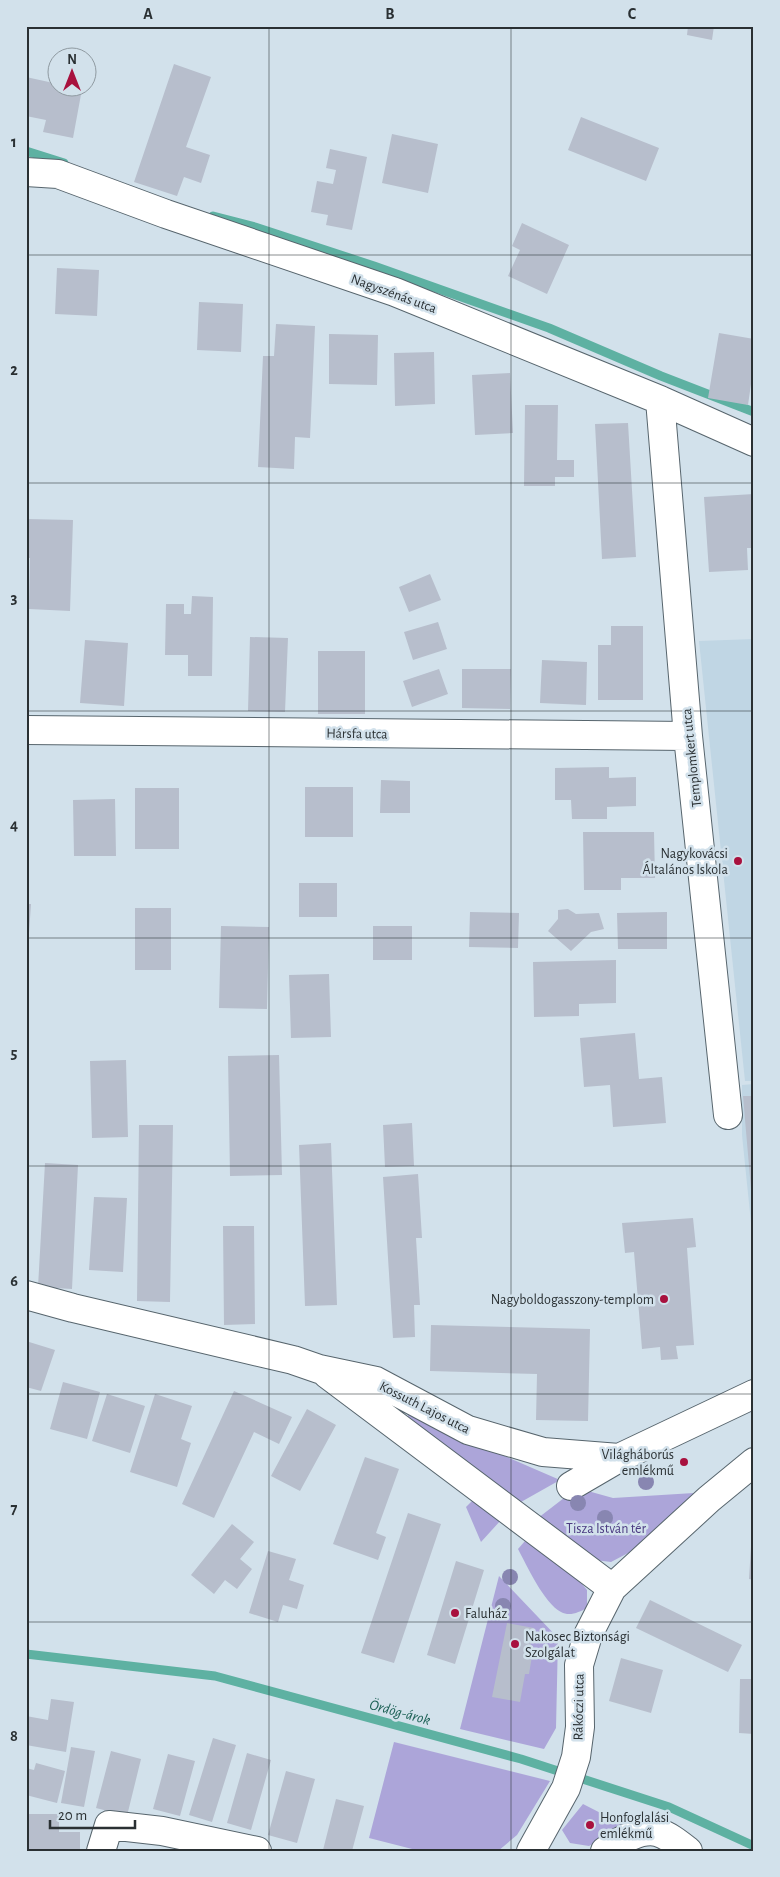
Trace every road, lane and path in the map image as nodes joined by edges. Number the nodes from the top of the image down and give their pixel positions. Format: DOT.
graph roads {
  1 [pos="26,172"];
  2 [pos="660,400"];
  3 [pos="754,442"];
  4 [pos="26,730"];
  5 [pos="688,736"];
  6 [pos="728,1115"];
  7 [pos="26,1295"];
  8 [pos="319,1369"];
  9 [pos="754,1394"];
  10 [pos="618,1458"];
  11 [pos="754,1462"];
  12 [pos="571,1486"];
  13 [pos="612,1588"];
  14 [pos="101,1851"];
  15 [pos="257,1851"];
  16 [pos="530,1851"];
  17 [pos="605,1851"];
  18 [pos="688,1851"];
  1 -- 2 [label="street, Nagyszénás utca"];
  2 -- 3 [label="street, Nagyszénás utca"];
  2 -- 5 [label="street, Templomkert utca"];
  4 -- 5 [label="street, Hársfa utca"];
  5 -- 6 [label="street, Templomkert utca"];
  7 -- 8 [label="street, Kossuth Lajos utca"];
  8 -- 10 [label="street, Kossuth Lajos utca"];
  8 -- 13 [label="street, Kossuth Lajos utca"];
  9 -- 10 [label="street, Kossuth Lajos utca"];
  10 -- 12 [label="street, Kossuth Lajos utca"];
  11 -- 13 [label="street"];
  13 -- 16 [label="street, Rákóczi utca"];
  14 -- 15 [label="street"];
  17 -- 18 [label="street"];
}
